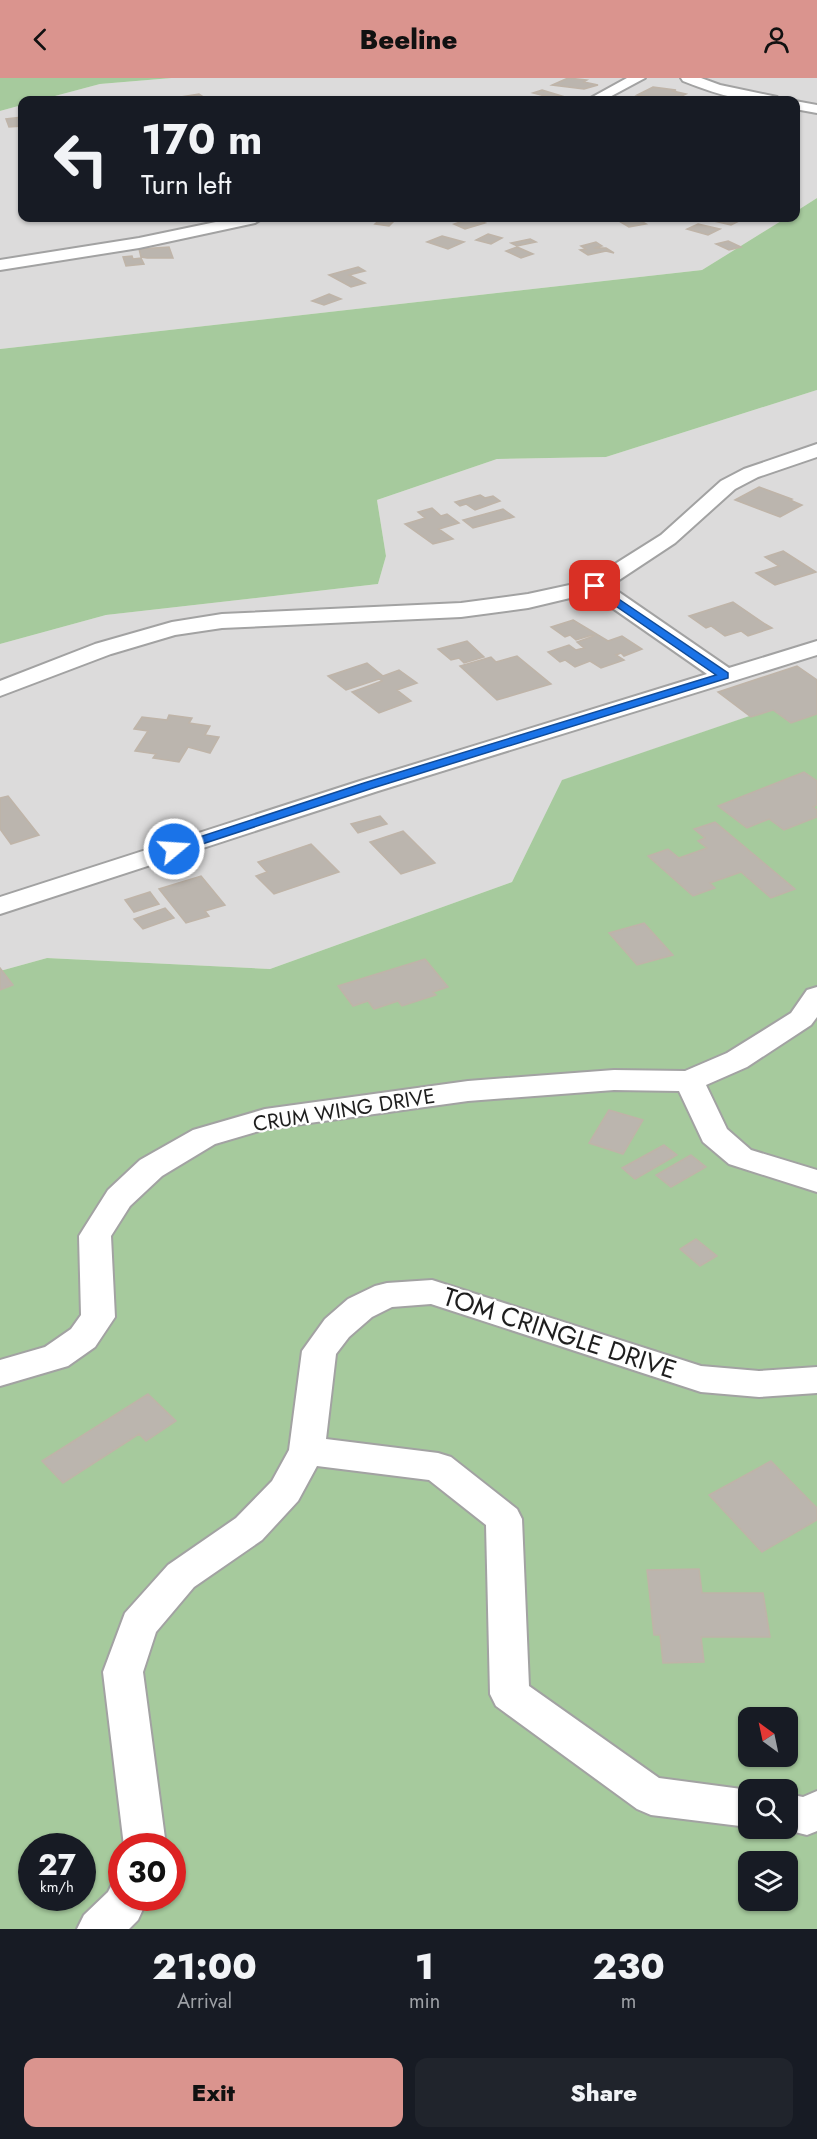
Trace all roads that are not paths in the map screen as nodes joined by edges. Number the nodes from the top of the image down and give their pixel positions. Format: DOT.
graph roads {
  1 [pos="638,78"];
  2 [pos="688,78"];
  3 [pos="602,96"];
  4 [pos="752,96"];
  5 [pos="800,106"];
  6 [pos="817,109"];
  7 [pos="236,222"];
  8 [pos="0,265"];
  9 [pos="817,450"];
  10 [pos="595,586"];
  11 [pos="817,648"];
  12 [pos="724,676"];
  13 [pos="0,689"];
  14 [pos="0,906"];
  15 [pos="817,996"];
  16 [pos="689,1081"];
  17 [pos="817,1181"];
  18 [pos="0,1373"];
  19 [pos="817,1380"];
  20 [pos="307,1451"];
  21 [pos="738,1807"];
  22 [pos="817,1810"];
  23 [pos="798,1815"];
  24 [pos="143,1833"];
  25 [pos="118,1911"];
  26 [pos="99,1929"];
  1 -- 3 [label="street"];
  2 -- 4 [label="street"];
  5 -- 6 [label="street"];
  7 -- 8 [label="street"];
  9 -- 10 [label="street"];
  10 -- 12 [label="street"];
  10 -- 13 [label="street"];
  11 -- 12 [label="street"];
  12 -- 14 [label="street"];
  15 -- 16 [label="street"];
  16 -- 17 [label="street"];
  16 -- 18 [label="street, CRUM WING DRIVE"];
  19 -- 20 [label="street, TOM CRINGLE DRIVE"];
  20 -- 21 [label="street"];
  20 -- 24 [label="street, TOM CRINGLE DRIVE"];
  22 -- 23 [label="street"];
  25 -- 26 [label="street"];
}
